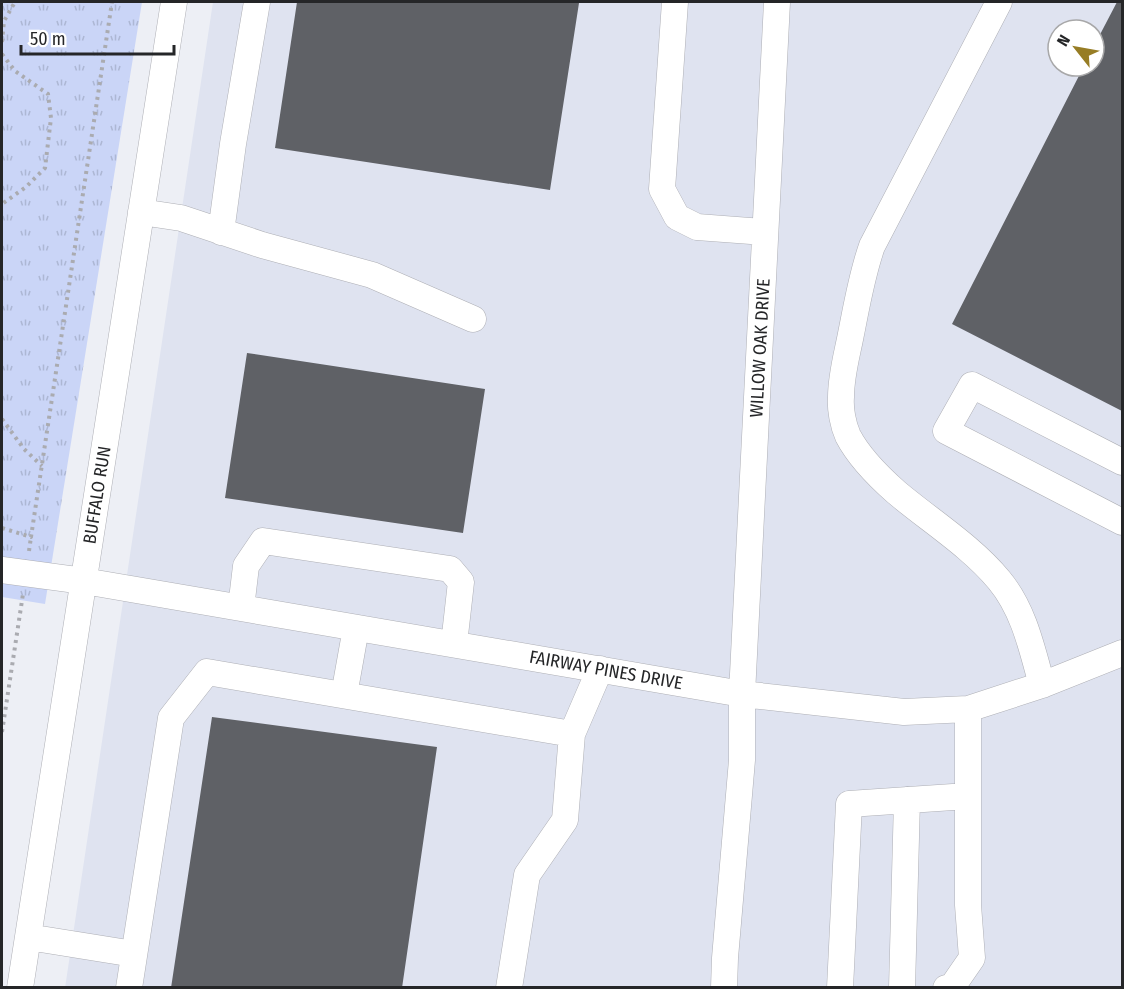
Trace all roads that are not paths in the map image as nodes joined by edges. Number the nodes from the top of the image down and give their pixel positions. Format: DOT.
graph roads {
  1 [pos="174,2"];
  2 [pos="257,2"];
  3 [pos="675,2"];
  4 [pos="777,2"];
  5 [pos="999,2"];
  6 [pos="141,212"];
  7 [pos="221,232"];
  8 [pos="765,232"];
  9 [pos="473,319"];
  10 [pos="1122,462"];
  11 [pos="1122,522"];
  12 [pos="14,572"];
  13 [pos="84,581"];
  14 [pos="241,608"];
  15 [pos="356,628"];
  16 [pos="454,644"];
  17 [pos="1122,653"];
  18 [pos="600,669"];
  19 [pos="1042,685"];
  20 [pos="742,693"];
  21 [pos="344,695"];
  22 [pos="968,709"];
  23 [pos="573,734"];
  24 [pos="968,796"];
  25 [pos="907,800"];
  26 [pos="28,938"];
  27 [pos="134,954"];
  28 [pos="20,987"];
  29 [pos="129,987"];
  30 [pos="510,987"];
  31 [pos="724,987"];
  32 [pos="844,987"];
  33 [pos="902,987"];
  34 [pos="946,987"];
  1 -- 6 [label="street, BUFFALO RUN"];
  2 -- 7 [label="street"];
  3 -- 8 [label="street"];
  4 -- 8 [label="street, WILLOW OAK DRIVE"];
  5 -- 19 [label="street"];
  6 -- 7 [label="street"];
  6 -- 13 [label="street, BUFFALO RUN"];
  7 -- 9 [label="street"];
  8 -- 20 [label="street, WILLOW OAK DRIVE"];
  10 -- 11 [label="street"];
  12 -- 13 [label="street, FAIRWAY PINES DRIVE"];
  13 -- 14 [label="street, FAIRWAY PINES DRIVE"];
  13 -- 26 [label="street, BUFFALO RUN"];
  14 -- 15 [label="street, FAIRWAY PINES DRIVE"];
  14 -- 16 [label="street"];
  15 -- 16 [label="street, FAIRWAY PINES DRIVE"];
  15 -- 21 [label="street"];
  16 -- 18 [label="street, FAIRWAY PINES DRIVE"];
  17 -- 19 [label="street, FAIRWAY PINES DRIVE"];
  18 -- 20 [label="street, FAIRWAY PINES DRIVE"];
  18 -- 23 [label="street"];
  19 -- 22 [label="street, FAIRWAY PINES DRIVE"];
  20 -- 22 [label="street, FAIRWAY PINES DRIVE"];
  20 -- 31 [label="street, WILLOW OAK DRIVE"];
  21 -- 23 [label="street"];
  21 -- 27 [label="street"];
  22 -- 24 [label="street"];
  23 -- 30 [label="street"];
  24 -- 25 [label="street"];
  24 -- 34 [label="street"];
  25 -- 32 [label="street"];
  25 -- 33 [label="street"];
  26 -- 27 [label="street"];
  26 -- 28 [label="street, BUFFALO RUN"];
  27 -- 29 [label="street"];
}
